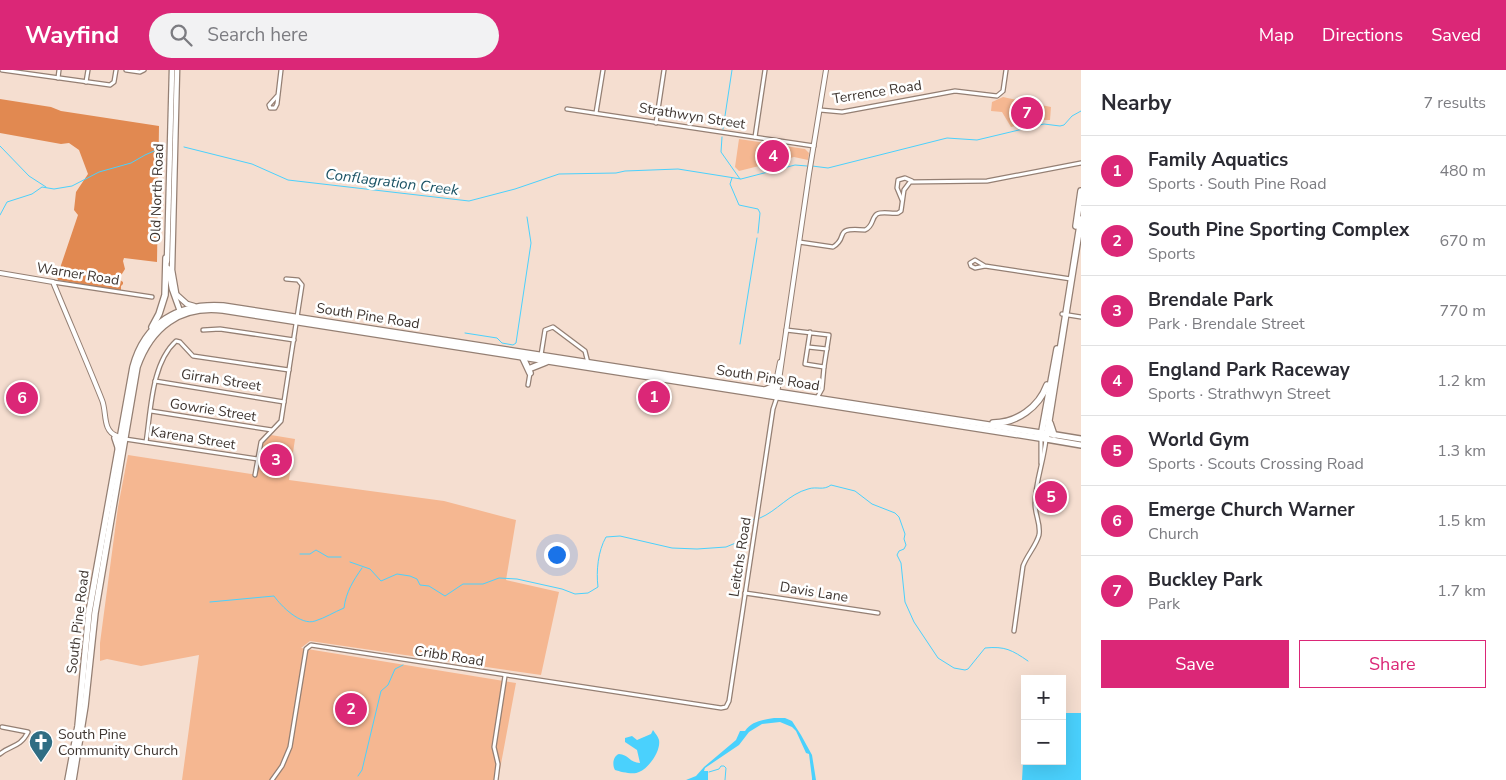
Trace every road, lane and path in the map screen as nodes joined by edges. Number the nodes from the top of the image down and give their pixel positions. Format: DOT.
graph roads {
  1 [pos="2,70"];
  2 [pos="59,70"];
  3 [pos="88,70"];
  4 [pos="116,70"];
  5 [pos="126,70"];
  6 [pos="144,70"];
  7 [pos="172,70"];
  8 [pos="177,70"];
  9 [pos="282,70"];
  10 [pos="603,70"];
  11 [pos="664,70"];
  12 [pos="765,70"];
  13 [pos="826,70"];
  14 [pos="1006,70"];
  15 [pos="30,72"];
  16 [pos="58,78"];
  17 [pos="86,82"];
  18 [pos="278,95"];
  19 [pos="567,109"];
  20 [pos="820,110"];
  21 [pos="596,113"];
  22 [pos="656,122"];
  23 [pos="755,137"];
  24 [pos="814,146"];
  25 [pos="1081,163"];
  26 [pos="915,182"];
  27 [pos="897,188"];
  28 [pos="904,190"];
  29 [pos="1081,191"];
  30 [pos="171,198"];
  31 [pos="902,203"];
  32 [pos="1081,219"];
  33 [pos="799,242"];
  34 [pos="166,258"];
  35 [pos="985,266"];
  36 [pos="0,273"];
  37 [pos="286,279"];
  38 [pos="1070,279"];
  39 [pos="53,282"];
  40 [pos="177,295"];
  41 [pos="152,297"];
  42 [pos="194,306"];
  43 [pos="182,312"];
  44 [pos="1064,315"];
  45 [pos="1081,317"];
  46 [pos="297,319"];
  47 [pos="203,330"];
  48 [pos="786,330"];
  49 [pos="810,332"];
  50 [pos="148,335"];
  51 [pos="294,340"];
  52 [pos="808,347"];
  53 [pos="827,350"];
  54 [pos="540,355"];
  55 [pos="533,357"];
  56 [pos="523,358"];
  57 [pos="781,360"];
  58 [pos="548,362"];
  59 [pos="588,363"];
  60 [pos="824,367"];
  61 [pos="289,370"];
  62 [pos="531,371"];
  63 [pos="652,375"];
  64 [pos="1051,377"];
  65 [pos="156,381"];
  66 [pos="702,383"];
  67 [pos="528,385"];
  68 [pos="776,393"];
  69 [pos="816,398"];
  70 [pos="284,402"];
  71 [pos="151,411"];
  72 [pos="1048,422"];
  73 [pos="986,424"];
  74 [pos="272,430"];
  75 [pos="1054,435"];
  76 [pos="1044,436"];
  77 [pos="120,439"];
  78 [pos="1081,439"];
  79 [pos="146,442"];
  80 [pos="1081,445"];
  81 [pos="258,459"];
  82 [pos="255,474"];
  83 [pos="745,593"];
  84 [pos="878,613"];
  85 [pos="1014,631"];
  86 [pos="505,676"];
  87 [pos="726,707"];
  88 [pos="2,727"];
  89 [pos="0,754"];
  90 [pos="68,780"];
  91 [pos="73,780"];
  92 [pos="272,780"];
  93 [pos="496,780"];
  1 -- 15 [label="street"];
  2 -- 16 [label="street"];
  3 -- 17 [label="street"];
  4 -- 17 [label="street"];
  5 -- 6 [label="street"];
  7 -- 30 [label="main road, Old North Road"];
  8 -- 30 [label="main road, Old North Road"];
  9 -- 18 [label="street"];
  10 -- 21 [label="street"];
  11 -- 22 [label="street"];
  12 -- 23 [label="street"];
  13 -- 20 [label="street, Leitchs Road"];
  14 -- 20 [label="street, Terrence Road"];
  15 -- 16 [label="street"];
  16 -- 17 [label="street"];
  19 -- 21 [label="street, Strathwyn Street"];
  20 -- 24 [label="street, Leitchs Road"];
  21 -- 22 [label="street, Strathwyn Street"];
  22 -- 23 [label="street, Strathwyn Street"];
  23 -- 24 [label="street, Strathwyn Street"];
  24 -- 33 [label="street, Leitchs Road"];
  25 -- 26 [label="street"];
  26 -- 27 [label="street"];
  26 -- 28 [label="street"];
  27 -- 28 [label="street"];
  27 -- 31 [label="street"];
  28 -- 31 [label="street"];
  29 -- 38 [label="highway"];
  30 -- 34 [label="main road, Old North Road"];
  30 -- 40 [label="main road, Old North Road"];
  31 -- 33 [label="street"];
  32 -- 38 [label="highway"];
  33 -- 48 [label="street, Leitchs Road"];
  34 -- 43 [label="main road, Old North Road"];
  34 -- 50 [label="highway"];
  35 -- 38 [label="street"];
  36 -- 39 [label="street, Warner Road"];
  37 -- 46 [label="street"];
  38 -- 44 [label="highway"];
  39 -- 41 [label="street, Warner Road"];
  39 -- 77 [label="street"];
  40 -- 42 [label="main road"];
  40 -- 43 [label="main road, Old North Road"];
  42 -- 43 [label="highway, South Pine Road"];
  42 -- 46 [label="highway, South Pine Road"];
  43 -- 46 [label="highway, South Pine Road"];
  43 -- 50 [label="highway, South Pine Road"];
  43 -- 77 [label="highway, South Pine Road"];
  44 -- 45 [label="street"];
  44 -- 64 [label="highway"];
  44 -- 72 [label="highway"];
  46 -- 51 [label="street"];
  46 -- 55 [label="highway, South Pine Road"];
  46 -- 56 [label="highway, South Pine Road"];
  47 -- 51 [label="street"];
  48 -- 49 [label="street"];
  48 -- 57 [label="street, Leitchs Road"];
  49 -- 52 [label="street"];
  49 -- 53 [label="street"];
  50 -- 77 [label="highway, South Pine Road"];
  51 -- 61 [label="street"];
  52 -- 53 [label="street"];
  52 -- 60 [label="street"];
  53 -- 60 [label="street"];
  54 -- 55 [label="highway, South Pine Road"];
  54 -- 59 [label="highway, South Pine Road"];
  54 -- 59 [label="street"];
  55 -- 56 [label="highway, South Pine Road"];
  55 -- 58 [label="highway, South Pine Road"];
  55 -- 62 [label="street"];
  56 -- 62 [label="highway"];
  57 -- 68 [label="street, Leitchs Road"];
  57 -- 68 [label="street, Leitchs Road"];
  58 -- 62 [label="highway"];
  58 -- 63 [label="highway, South Pine Road"];
  59 -- 63 [label="highway, South Pine Road"];
  60 -- 69 [label="street"];
  61 -- 65 [label="street"];
  61 -- 70 [label="street"];
  62 -- 67 [label="street"];
  63 -- 66 [label="highway, South Pine Road"];
  64 -- 73 [label="highway"];
  64 -- 76 [label="highway"];
  65 -- 70 [label="street, Girrah Street"];
  65 -- 71 [label="street"];
  66 -- 68 [label="highway, South Pine Road"];
  66 -- 68 [label="highway, South Pine Road"];
  68 -- 69 [label="highway, South Pine Road"];
  68 -- 76 [label="highway, South Pine Road"];
  68 -- 83 [label="street, Leitchs Road"];
  69 -- 73 [label="highway, South Pine Road"];
  70 -- 74 [label="street"];
  71 -- 74 [label="street, Gowrie Street"];
  71 -- 79 [label="street"];
  72 -- 75 [label="highway"];
  72 -- 76 [label="highway"];
  73 -- 76 [label="highway, South Pine Road"];
  74 -- 81 [label="street"];
  75 -- 76 [label="main road"];
  75 -- 78 [label="main road"];
  76 -- 80 [label="main road"];
  76 -- 85 [label="street"];
  77 -- 79 [label="street, Karena Street"];
  77 -- 90 [label="highway, South Pine Road"];
  77 -- 91 [label="highway, South Pine Road"];
  79 -- 81 [label="street, Karena Street"];
  81 -- 82 [label="street"];
  83 -- 84 [label="street, Davis Lane"];
  83 -- 87 [label="street, Leitchs Road"];
  86 -- 87 [label="street, Cribb Road"];
  86 -- 92 [label="street, Cribb Road"];
  86 -- 93 [label="street"];
  88 -- 89 [label="street"];
}
